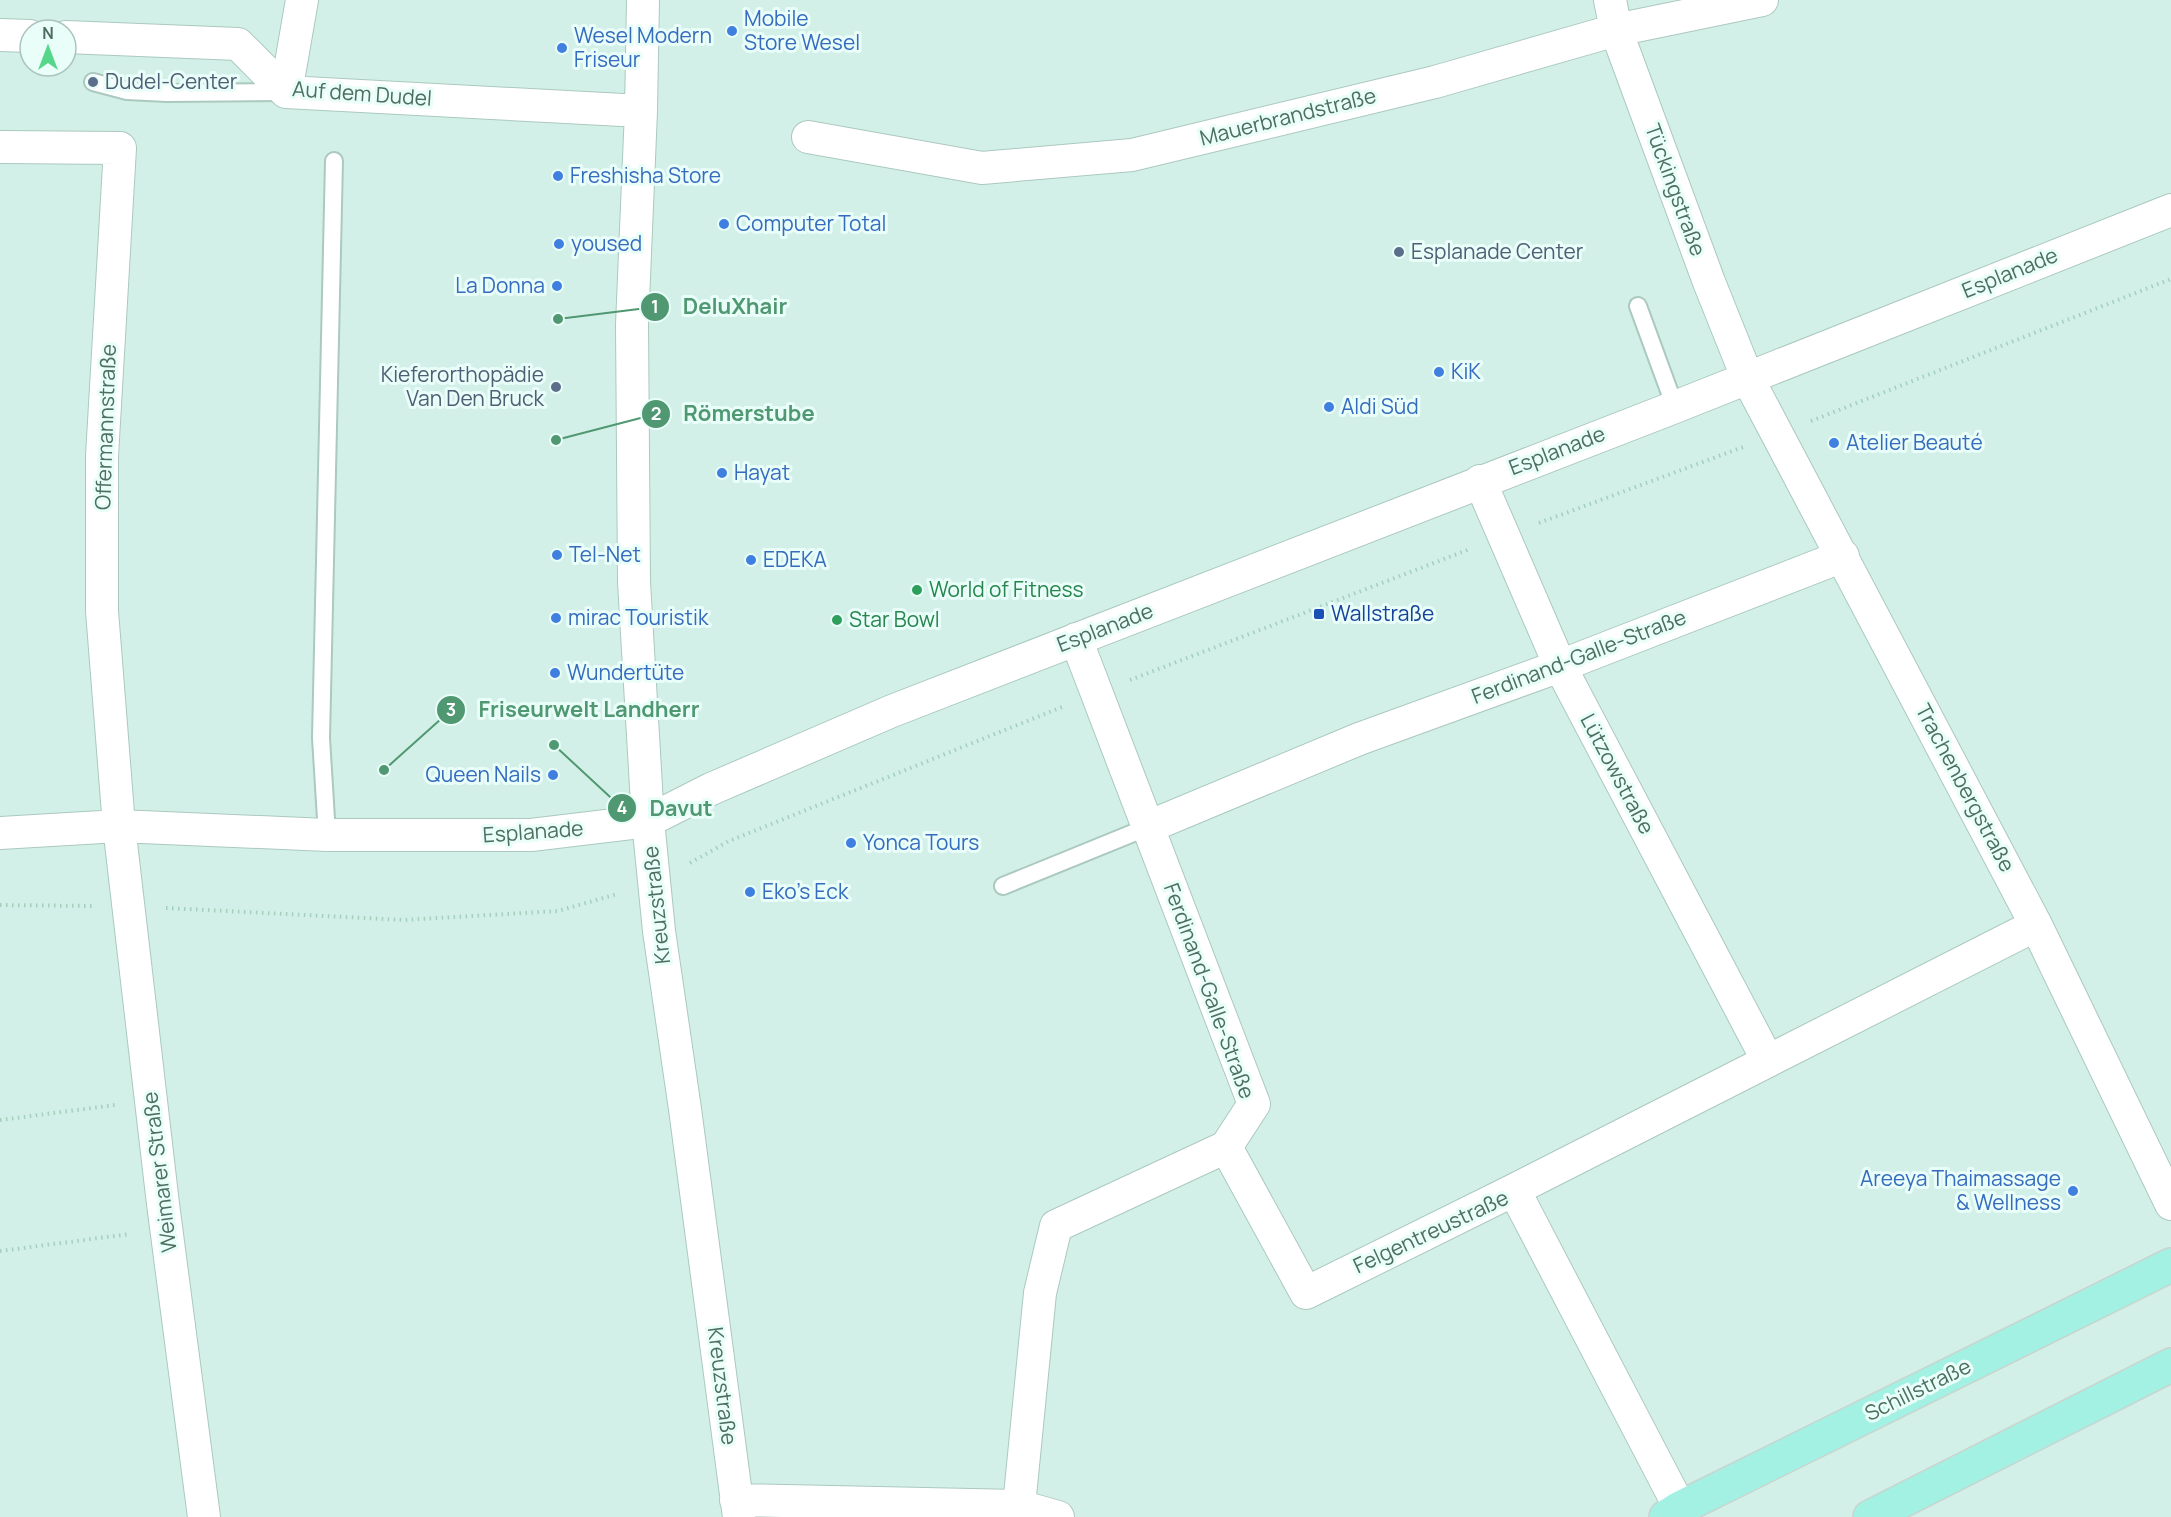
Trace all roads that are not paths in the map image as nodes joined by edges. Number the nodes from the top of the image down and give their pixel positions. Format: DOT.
graph roads {
  1 [pos="302,0"];
  2 [pos="643,0"];
  3 [pos="1762,0"];
  4 [pos="1613,15"];
  5 [pos="0,35"];
  6 [pos="18,36"];
  7 [pos="78,37"];
  8 [pos="93,82"];
  9 [pos="286,92"];
  10 [pos="641,111"];
  11 [pos="808,137"];
  12 [pos="0,147"];
  13 [pos="334,161"];
  14 [pos="2171,210"];
  15 [pos="1638,306"];
  16 [pos="1747,377"];
  17 [pos="1675,407"];
  18 [pos="1480,481"];
  19 [pos="1843,556"];
  20 [pos="1076,639"];
  21 [pos="1560,666"];
  22 [pos="648,821"];
  23 [pos="119,826"];
  24 [pos="1148,827"];
  25 [pos="0,833"];
  26 [pos="327,835"];
  27 [pos="1003,886"];
  28 [pos="2036,925"];
  29 [pos="1768,1061"];
  30 [pos="1226,1148"];
  31 [pos="1514,1190"];
  32 [pos="2171,1204"];
  33 [pos="2171,1265"];
  34 [pos="2171,1365"];
  35 [pos="1019,1506"];
  36 [pos="738,1509"];
  37 [pos="1673,1512"];
  38 [pos="204,1517"];
  39 [pos="1059,1517"];
  40 [pos="1870,1517"];
  1 -- 9 [label="street"];
  2 -- 10 [label="street, Kreuzstraße"];
  3 -- 4 [label="street, Mauerbrandstraße"];
  4 -- 11 [label="street, Mauerbrandstraße"];
  4 -- 16 [label="street, Tückingstraße"];
  5 -- 6 [label="street"];
  7 -- 9 [label="street, Auf dem Dudel"];
  8 -- 9 [label="lane"];
  9 -- 10 [label="street, Auf dem Dudel"];
  10 -- 22 [label="street, Kreuzstraße"];
  12 -- 23 [label="street, Offermannstraße"];
  13 -- 26 [label="lane"];
  14 -- 16 [label="street, Esplanade"];
  15 -- 17 [label="lane"];
  16 -- 17 [label="street, Esplanade"];
  16 -- 19 [label="street, Trachenbergstraße"];
  17 -- 18 [label="street, Esplanade"];
  18 -- 20 [label="street, Esplanade"];
  18 -- 21 [label="street, Lützowstraße"];
  19 -- 21 [label="street, Ferdinand-Galle-Straße"];
  19 -- 28 [label="street, Trachenbergstraße"];
  20 -- 22 [label="street, Esplanade"];
  20 -- 24 [label="street, Ferdinand-Galle-Straße"];
  21 -- 24 [label="street, Ferdinand-Galle-Straße"];
  21 -- 29 [label="street, Lützowstraße"];
  22 -- 26 [label="street, Esplanade"];
  22 -- 36 [label="street, Kreuzstraße"];
  23 -- 25 [label="street, Esplanade"];
  23 -- 26 [label="street, Esplanade"];
  23 -- 38 [label="street, Weimarer Straße"];
  24 -- 27 [label="lane"];
  24 -- 30 [label="street, Ferdinand-Galle-Straße"];
  28 -- 29 [label="street"];
  28 -- 32 [label="street, Trachenbergstraße"];
  29 -- 31 [label="street"];
  30 -- 31 [label="street, Felgentreustraße"];
  30 -- 35 [label="street"];
  31 -- 37 [label="street, Felgentreustraße"];
  33 -- 37 [label="main road, Schillstraße"];
  34 -- 40 [label="main road"];
  35 -- 36 [label="street"];
  35 -- 39 [label="street"];
}
